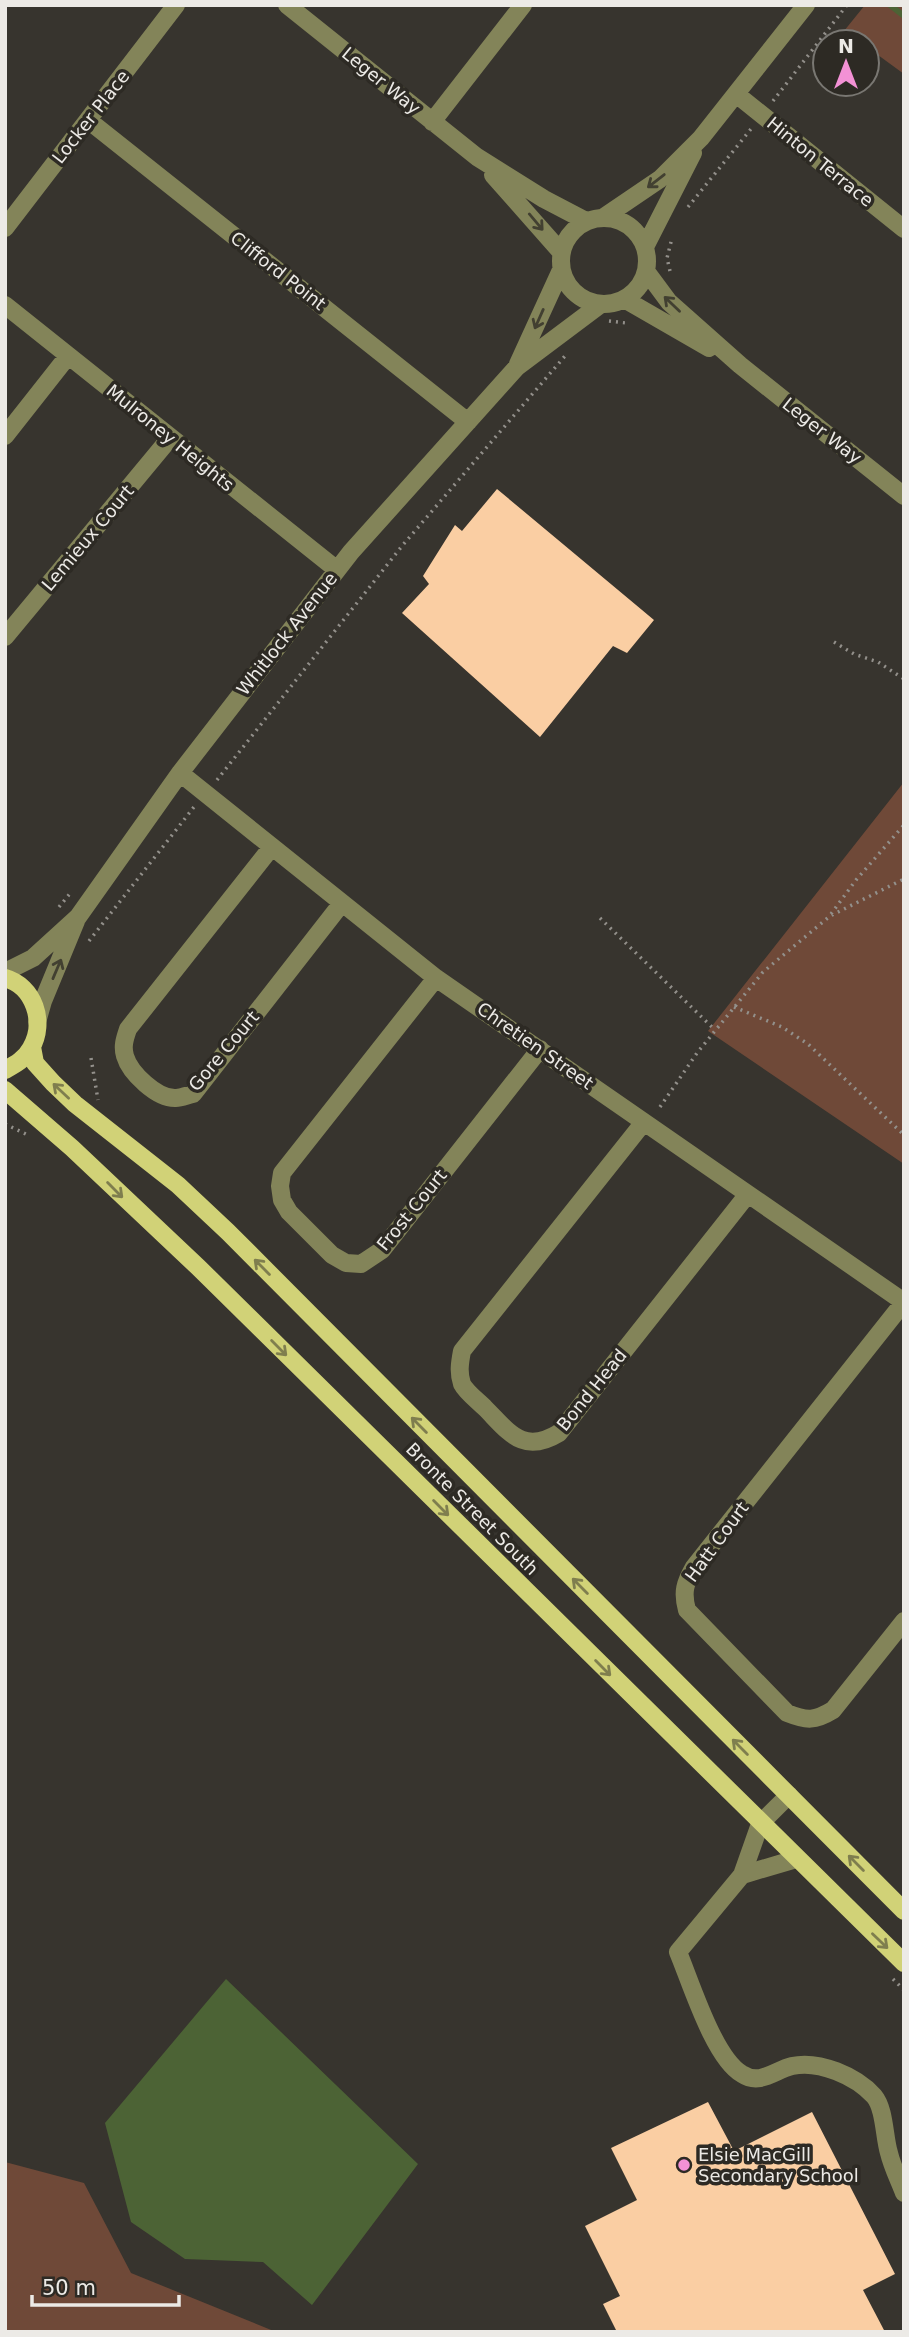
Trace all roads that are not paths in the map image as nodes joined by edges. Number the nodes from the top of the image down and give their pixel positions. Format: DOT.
graph roads {
  1 [pos="176,5"];
  2 [pos="286,5"];
  3 [pos="523,5"];
  4 [pos="806,5"];
  5 [pos="736,94"];
  6 [pos="88,120"];
  7 [pos="432,122"];
  8 [pos="701,138"];
  9 [pos="477,156"];
  10 [pos="604,217"];
  11 [pos="586,221"];
  12 [pos="5,228"];
  13 [pos="904,229"];
  14 [pos="645,247"];
  15 [pos="561,252"];
  16 [pos="561,270"];
  17 [pos="646,271"];
  18 [pos="624,299"];
  19 [pos="601,304"];
  20 [pos="5,305"];
  21 [pos="68,356"];
  22 [pos="740,365"];
  23 [pos="517,367"];
  24 [pos="468,422"];
  25 [pos="5,436"];
  26 [pos="170,438"];
  27 [pos="904,496"];
  28 [pos="337,569"];
  29 [pos="5,637"];
  30 [pos="180,773"];
  31 [pos="271,848"];
  32 [pos="342,903"];
  33 [pos="78,917"];
  34 [pos="5,972"];
  35 [pos="5,978"];
  36 [pos="436,978"];
  37 [pos="37,1022"];
  38 [pos="32,1047"];
  39 [pos="540,1049"];
  40 [pos="5,1070"];
  41 [pos="5,1090"];
  42 [pos="644,1122"];
  43 [pos="748,1194"];
  44 [pos="904,1302"];
  45 [pos="904,1621"];
  46 [pos="789,1796"];
  47 [pos="760,1824"];
  48 [pos="796,1859"];
  49 [pos="742,1875"];
  50 [pos="904,1911"];
  51 [pos="904,1964"];
  52 [pos="904,2193"];
  1 -- 6 [label="street, Locker Place"];
  2 -- 7 [label="street, Leger Way"];
  3 -- 7 [label="street"];
  4 -- 5 [label="street"];
  5 -- 8 [label="street"];
  5 -- 13 [label="street, Hinton Terrace"];
  6 -- 12 [label="street, Locker Place"];
  6 -- 24 [label="street, Clifford Point"];
  7 -- 9 [label="street, Leger Way"];
  8 -- 10 [label="street, one-way"];
  8 -- 14 [label="street"];
  9 -- 11 [label="street, Leger Way"];
  9 -- 15 [label="street, Leger Way, one-way"];
  10 -- 11 [label="street"];
  10 -- 14 [label="street"];
  11 -- 15 [label="street"];
  14 -- 17 [label="street"];
  15 -- 16 [label="street"];
  16 -- 19 [label="street"];
  16 -- 23 [label="street, Whitlock Avenue, one-way"];
  17 -- 18 [label="street"];
  22 -- 17 [label="street, Leger Way, one-way"];
  18 -- 19 [label="street"];
  18 -- 22 [label="street, Leger Way"];
  19 -- 23 [label="street, Whitlock Avenue"];
  20 -- 21 [label="street, Mulroney Heights"];
  21 -- 25 [label="street"];
  21 -- 26 [label="street, Mulroney Heights"];
  22 -- 27 [label="street, Leger Way"];
  23 -- 24 [label="street, Whitlock Avenue"];
  24 -- 28 [label="street, Whitlock Avenue"];
  26 -- 28 [label="street, Mulroney Heights"];
  26 -- 29 [label="street, Lemieux Court"];
  28 -- 30 [label="street, Whitlock Avenue"];
  30 -- 31 [label="street, Chretien Street"];
  30 -- 33 [label="street, Whitlock Avenue"];
  31 -- 32 [label="street, Chretien Street"];
  31 -- 32 [label="street, Gore Court"];
  32 -- 36 [label="street, Chretien Street"];
  33 -- 34 [label="street, Whitlock Avenue"];
  37 -- 33 [label="street, Whitlock Avenue, one-way"];
  35 -- 37 [label="main road"];
  36 -- 39 [label="street, Chretien Street"];
  36 -- 39 [label="street, Frost Court"];
  37 -- 38 [label="main road"];
  38 -- 40 [label="main road"];
  46 -- 38 [label="main road, Bronte Street South, one-way"];
  39 -- 42 [label="street, Chretien Street"];
  41 -- 47 [label="main road, Bronte Street South, one-way"];
  42 -- 43 [label="street, Chretien Street"];
  42 -- 43 [label="street, Bond Head"];
  43 -- 44 [label="street, Chretien Street"];
  44 -- 45 [label="street, Hatt Court"];
  46 -- 47 [label="street"];
  50 -- 46 [label="main road, Bronte Street South, one-way"];
  47 -- 48 [label="main road, Bronte Street South"];
  47 -- 49 [label="street"];
  48 -- 49 [label="street"];
  48 -- 51 [label="main road, Bronte Street South, one-way"];
  49 -- 52 [label="street"];
}
